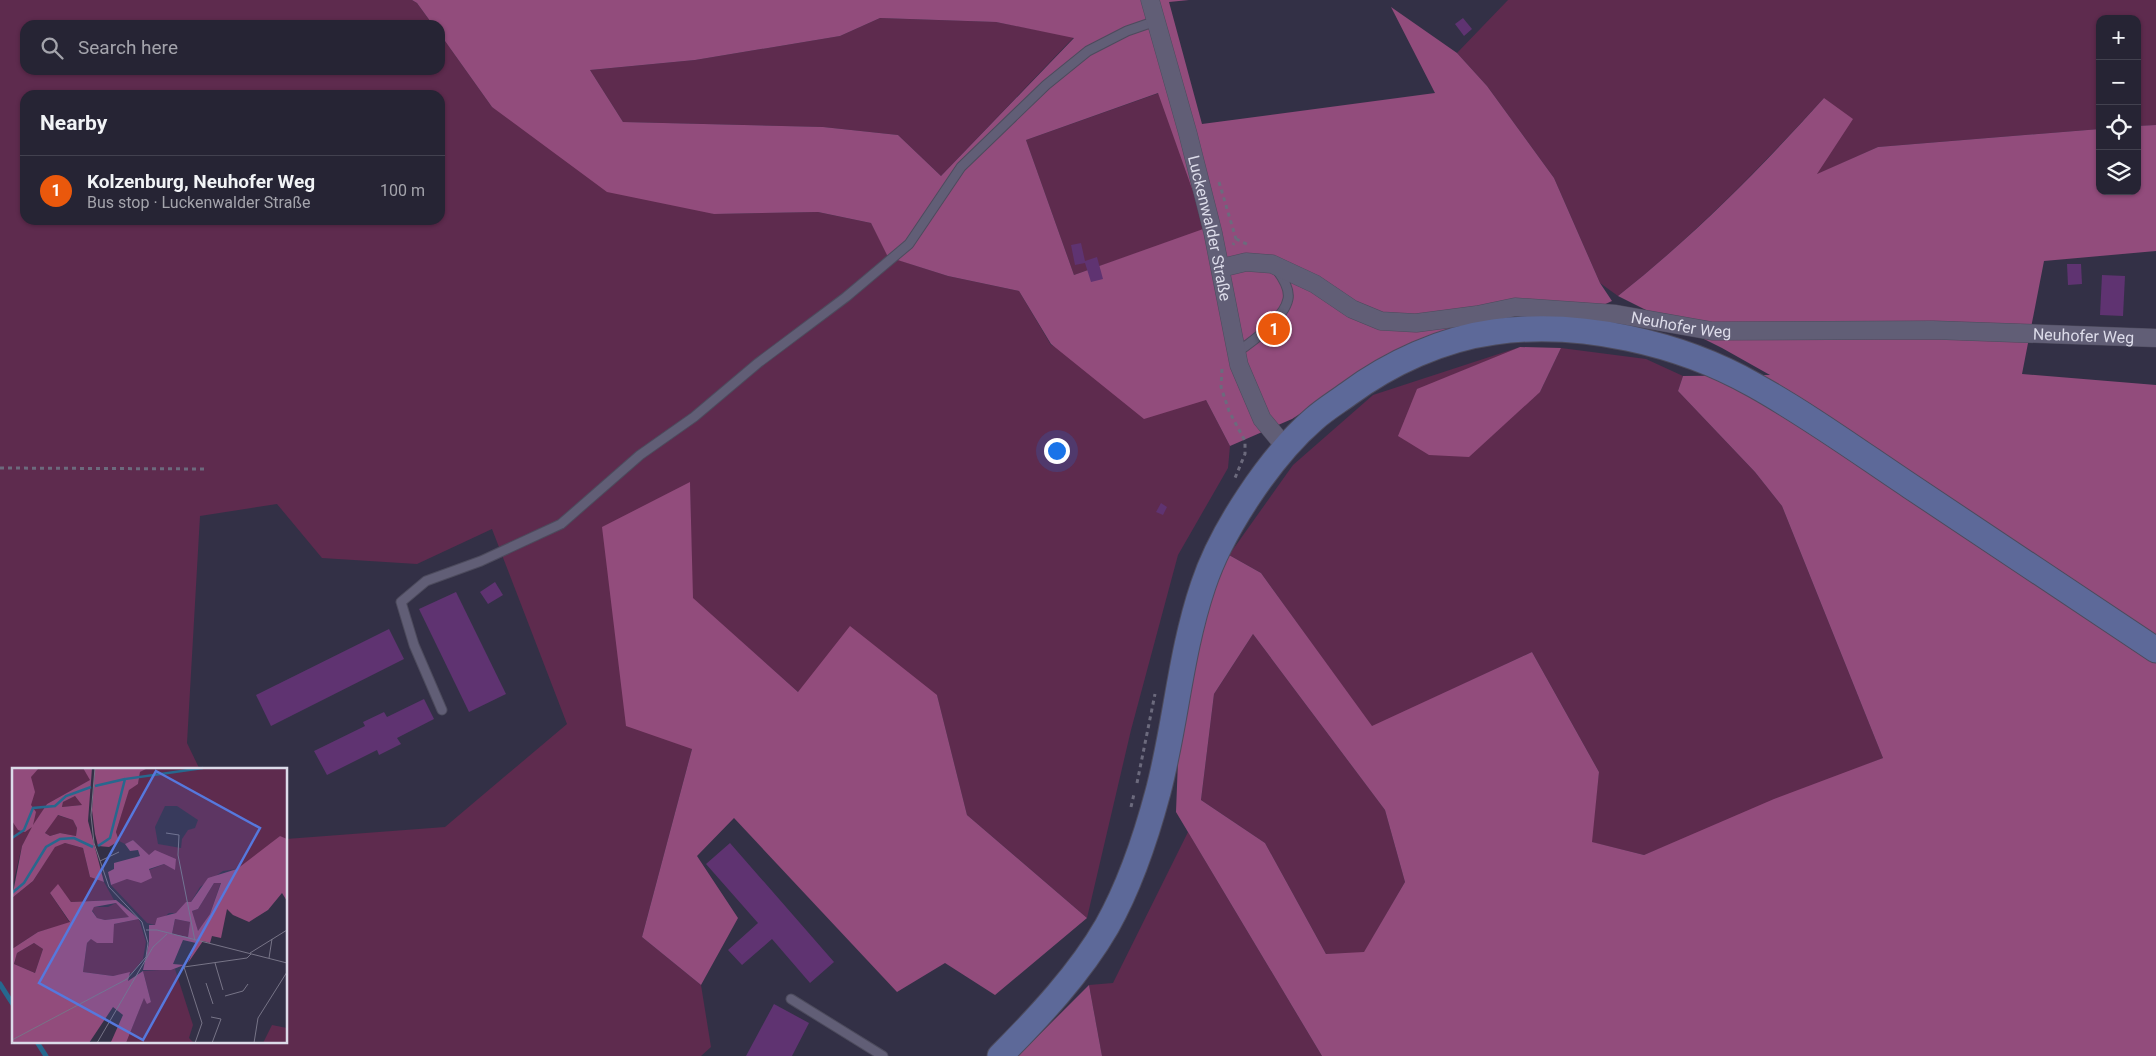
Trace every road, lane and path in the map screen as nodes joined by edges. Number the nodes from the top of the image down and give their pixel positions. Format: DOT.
graph roads {
  1 [pos="1150,0"];
  2 [pos="1156,21"];
  3 [pos="1236,240"];
  4 [pos="1253,247"];
  5 [pos="1272,264"];
  6 [pos="1221,268"];
  7 [pos="2156,338"];
  8 [pos="1235,353"];
  9 [pos="1286,448"];
  10 [pos="0,468"];
  11 [pos="208,469"];
  12 [pos="2156,650"];
  13 [pos="442,710"];
  14 [pos="791,999"];
  15 [pos="883,1056"];
  16 [pos="1000,1056"];
  1 -- 2 [label="street, Luckenwalder Straße"];
  2 -- 6 [label="street, Luckenwalder Straße"];
  2 -- 13 [label="lane"];
  3 -- 4 [label="path"];
  5 -- 6 [label="street, Neuhofer Weg"];
  5 -- 7 [label="street, Neuhofer Weg"];
  5 -- 8 [label="lane"];
  6 -- 8 [label="street, Luckenwalder Straße"];
  8 -- 9 [label="street, Luckenwalder Straße"];
  9 -- 12 [label="main road"];
  9 -- 16 [label="main road"];
  10 -- 11 [label="path"];
  14 -- 15 [label="lane"];
}
